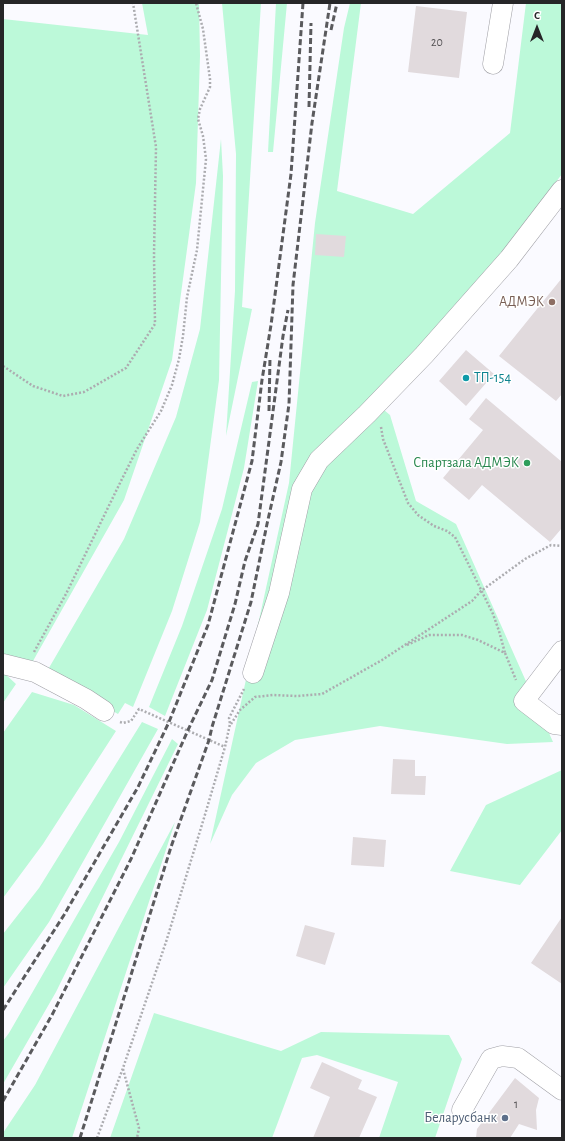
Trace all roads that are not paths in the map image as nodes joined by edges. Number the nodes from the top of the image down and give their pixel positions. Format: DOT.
graph roads {
  1 [pos="503,3"];
  2 [pos="493,64"];
  3 [pos="562,190"];
  4 [pos="562,651"];
  5 [pos="3,664"];
  6 [pos="253,674"];
  7 [pos="104,711"];
  8 [pos="562,725"];
  9 [pos="562,1090"];
  10 [pos="462,1110"];
  1 -- 2 [label="lane"];
  3 -- 6 [label="lane"];
  4 -- 8 [label="lane"];
  5 -- 7 [label="lane"];
  9 -- 10 [label="lane"];
}
